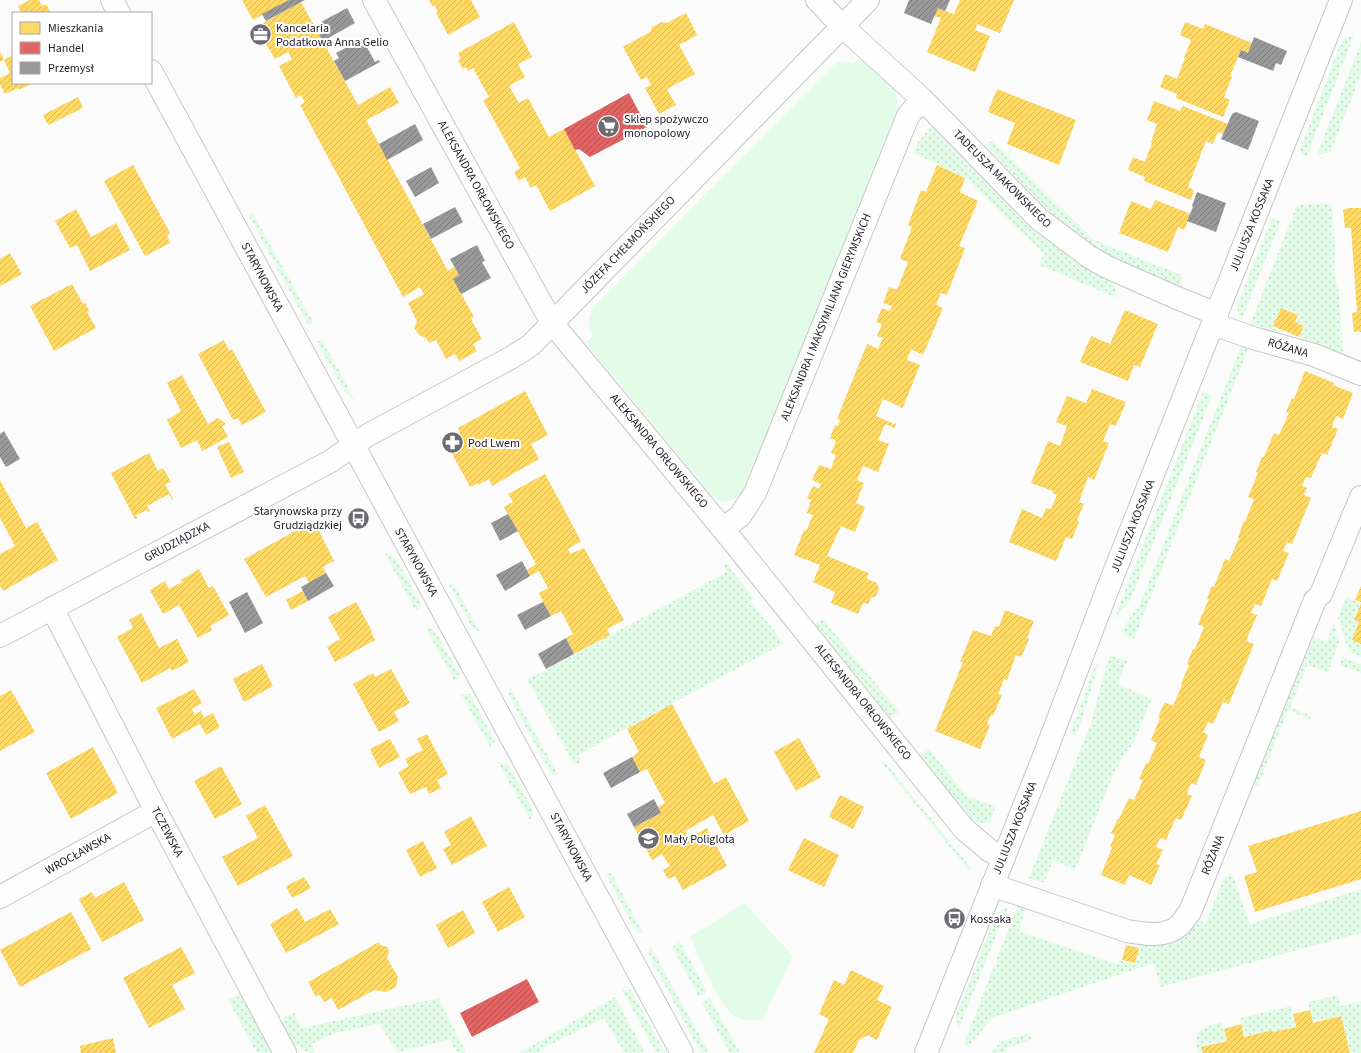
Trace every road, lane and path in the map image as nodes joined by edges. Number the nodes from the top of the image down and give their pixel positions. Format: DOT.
graph roads {
  1 [pos="112,0"];
  2 [pos="374,0"];
  3 [pos="817,0"];
  4 [pos="868,0"];
  5 [pos="1341,0"];
  6 [pos="119,12"];
  7 [pos="842,26"];
  8 [pos="152,73"];
  9 [pos="922,99"];
  10 [pos="1215,319"];
  11 [pos="552,323"];
  12 [pos="1361,374"];
  13 [pos="353,446"];
  14 [pos="1361,497"];
  15 [pos="723,529"];
  16 [pos="52,608"];
  17 [pos="0,636"];
  18 [pos="156,811"];
  19 [pos="1004,857"];
  20 [pos="992,885"];
  21 [pos="0,897"];
  22 [pos="285,1053"];
  23 [pos="682,1053"];
  24 [pos="926,1053"];
  1 -- 6 [label="street"];
  2 -- 11 [label="street, ALEKSANDRA ORŁOWSKIEGO"];
  3 -- 7 [label="street, TADEUSZA MAKOWSKIEGO"];
  4 -- 7 [label="street, JÓZEFA CHEŁMOŃSKIEGO"];
  5 -- 10 [label="street, JULIUSZA KOSSAKA"];
  7 -- 9 [label="street, TADEUSZA MAKOWSKIEGO"];
  7 -- 11 [label="street, JÓZEFA CHEŁMOŃSKIEGO"];
  8 -- 13 [label="street, STARYNOWSKA"];
  9 -- 10 [label="street, TADEUSZA MAKOWSKIEGO"];
  9 -- 15 [label="street, ALEKSANDRA I MAKSYMILIANA GIERYMSKICH"];
  10 -- 12 [label="street, RÓŻANA"];
  10 -- 19 [label="street, JULIUSZA KOSSAKA"];
  11 -- 13 [label="street, JÓZEFA CHEŁMOŃSKIEGO"];
  11 -- 15 [label="street, ALEKSANDRA ORŁOWSKIEGO"];
  13 -- 16 [label="street, GRUDZIĄDZKA"];
  13 -- 23 [label="street, STARYNOWSKA"];
  14 -- 20 [label="street, RÓŻANA"];
  15 -- 19 [label="street, ALEKSANDRA ORŁOWSKIEGO"];
  16 -- 17 [label="street, GRUDZIĄDZKA"];
  16 -- 18 [label="street, TCZEWSKA"];
  18 -- 21 [label="street, WROCŁAWSKA"];
  18 -- 22 [label="street, TCZEWSKA"];
  19 -- 20 [label="street, JULIUSZA KOSSAKA"];
  20 -- 24 [label="street, JULIUSZA KOSSAKA"];
}
